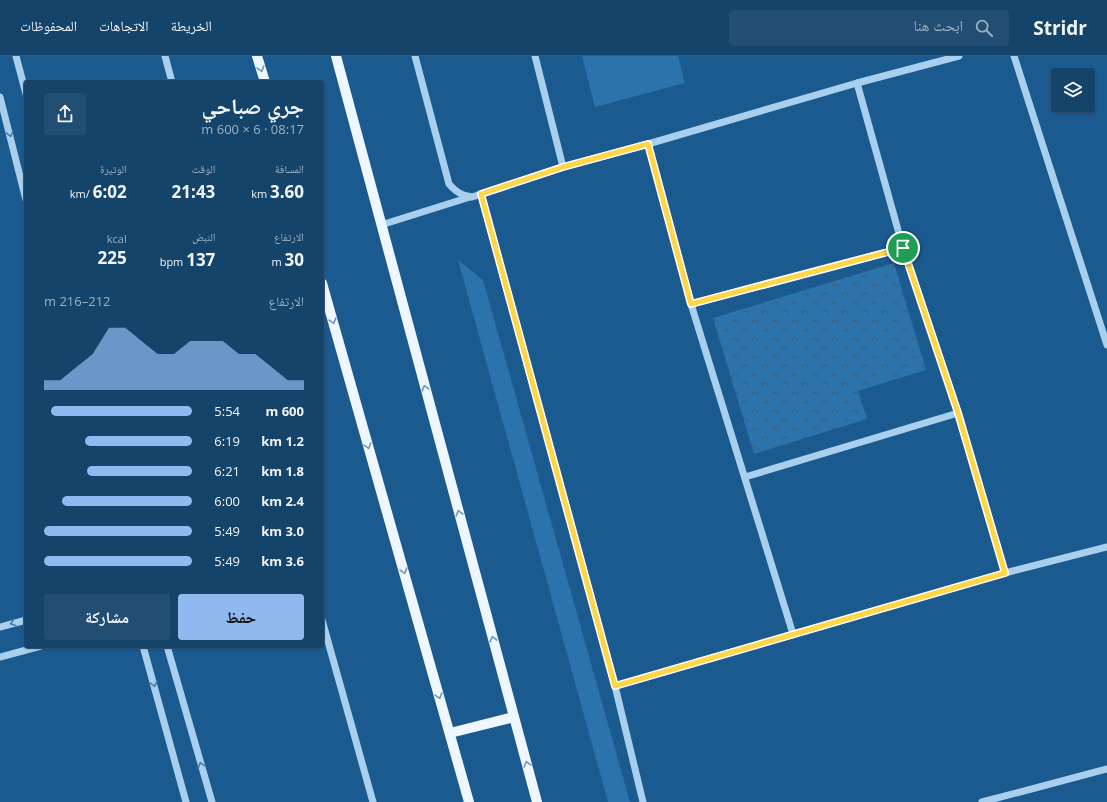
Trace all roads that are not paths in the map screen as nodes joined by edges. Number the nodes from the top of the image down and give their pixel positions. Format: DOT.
graph roads {
  1 [pos="16,56"];
  2 [pos="165,56"];
  3 [pos="258,56"];
  4 [pos="336,56"];
  5 [pos="414,56"];
  6 [pos="534,56"];
  7 [pos="959,56"];
  8 [pos="1014,56"];
  9 [pos="171,80"];
  10 [pos="264,80"];
  11 [pos="857,83"];
  12 [pos="24,86"];
  13 [pos="0,96"];
  14 [pos="648,144"];
  15 [pos="563,167"];
  16 [pos="24,192"];
  17 [pos="481,194"];
  18 [pos="472,197"];
  19 [pos="381,225"];
  20 [pos="903,248"];
  21 [pos="324,290"];
  22 [pos="691,304"];
  23 [pos="1107,345"];
  24 [pos="958,413"];
  25 [pos="745,477"];
  26 [pos="1107,547"];
  27 [pos="1005,573"];
  28 [pos="24,621"];
  29 [pos="0,627"];
  30 [pos="324,627"];
  31 [pos="793,634"];
  32 [pos="34,648"];
  33 [pos="144,648"];
  34 [pos="168,648"];
  35 [pos="0,657"];
  36 [pos="615,686"];
  37 [pos="514,717"];
  38 [pos="450,733"];
  39 [pos="1107,769"];
  40 [pos="186,802"];
  41 [pos="212,802"];
  42 [pos="373,802"];
  43 [pos="469,802"];
  44 [pos="537,802"];
  45 [pos="643,802"];
  46 [pos="982,802"];
  1 -- 12 [label="street"];
  2 -- 9 [label="street"];
  3 -- 10 [label="main road, one-way"];
  4 -- 19 [label="main road"];
  5 -- 18 [label="street"];
  6 -- 15 [label="street"];
  7 -- 11 [label="street"];
  8 -- 23 [label="street"];
  11 -- 14 [label="street"];
  11 -- 20 [label="street"];
  13 -- 16 [label="street, one-way"];
  14 -- 15 [label="street"];
  14 -- 22 [label="street"];
  15 -- 17 [label="street"];
  17 -- 18 [label="street"];
  17 -- 36 [label="street"];
  18 -- 19 [label="street"];
  37 -- 19 [label="main road, one-way"];
  20 -- 22 [label="street"];
  20 -- 24 [label="street"];
  21 -- 38 [label="main road, one-way"];
  22 -- 25 [label="street"];
  24 -- 25 [label="street"];
  24 -- 27 [label="street"];
  25 -- 31 [label="street"];
  26 -- 27 [label="street"];
  27 -- 31 [label="street"];
  28 -- 29 [label="street, one-way"];
  30 -- 42 [label="street"];
  31 -- 36 [label="street"];
  32 -- 35 [label="street"];
  33 -- 40 [label="street, one-way"];
  41 -- 34 [label="street, one-way"];
  36 -- 45 [label="street"];
  37 -- 38 [label="main road"];
  44 -- 37 [label="main road, one-way"];
  38 -- 43 [label="main road"];
  39 -- 46 [label="street"];
}
